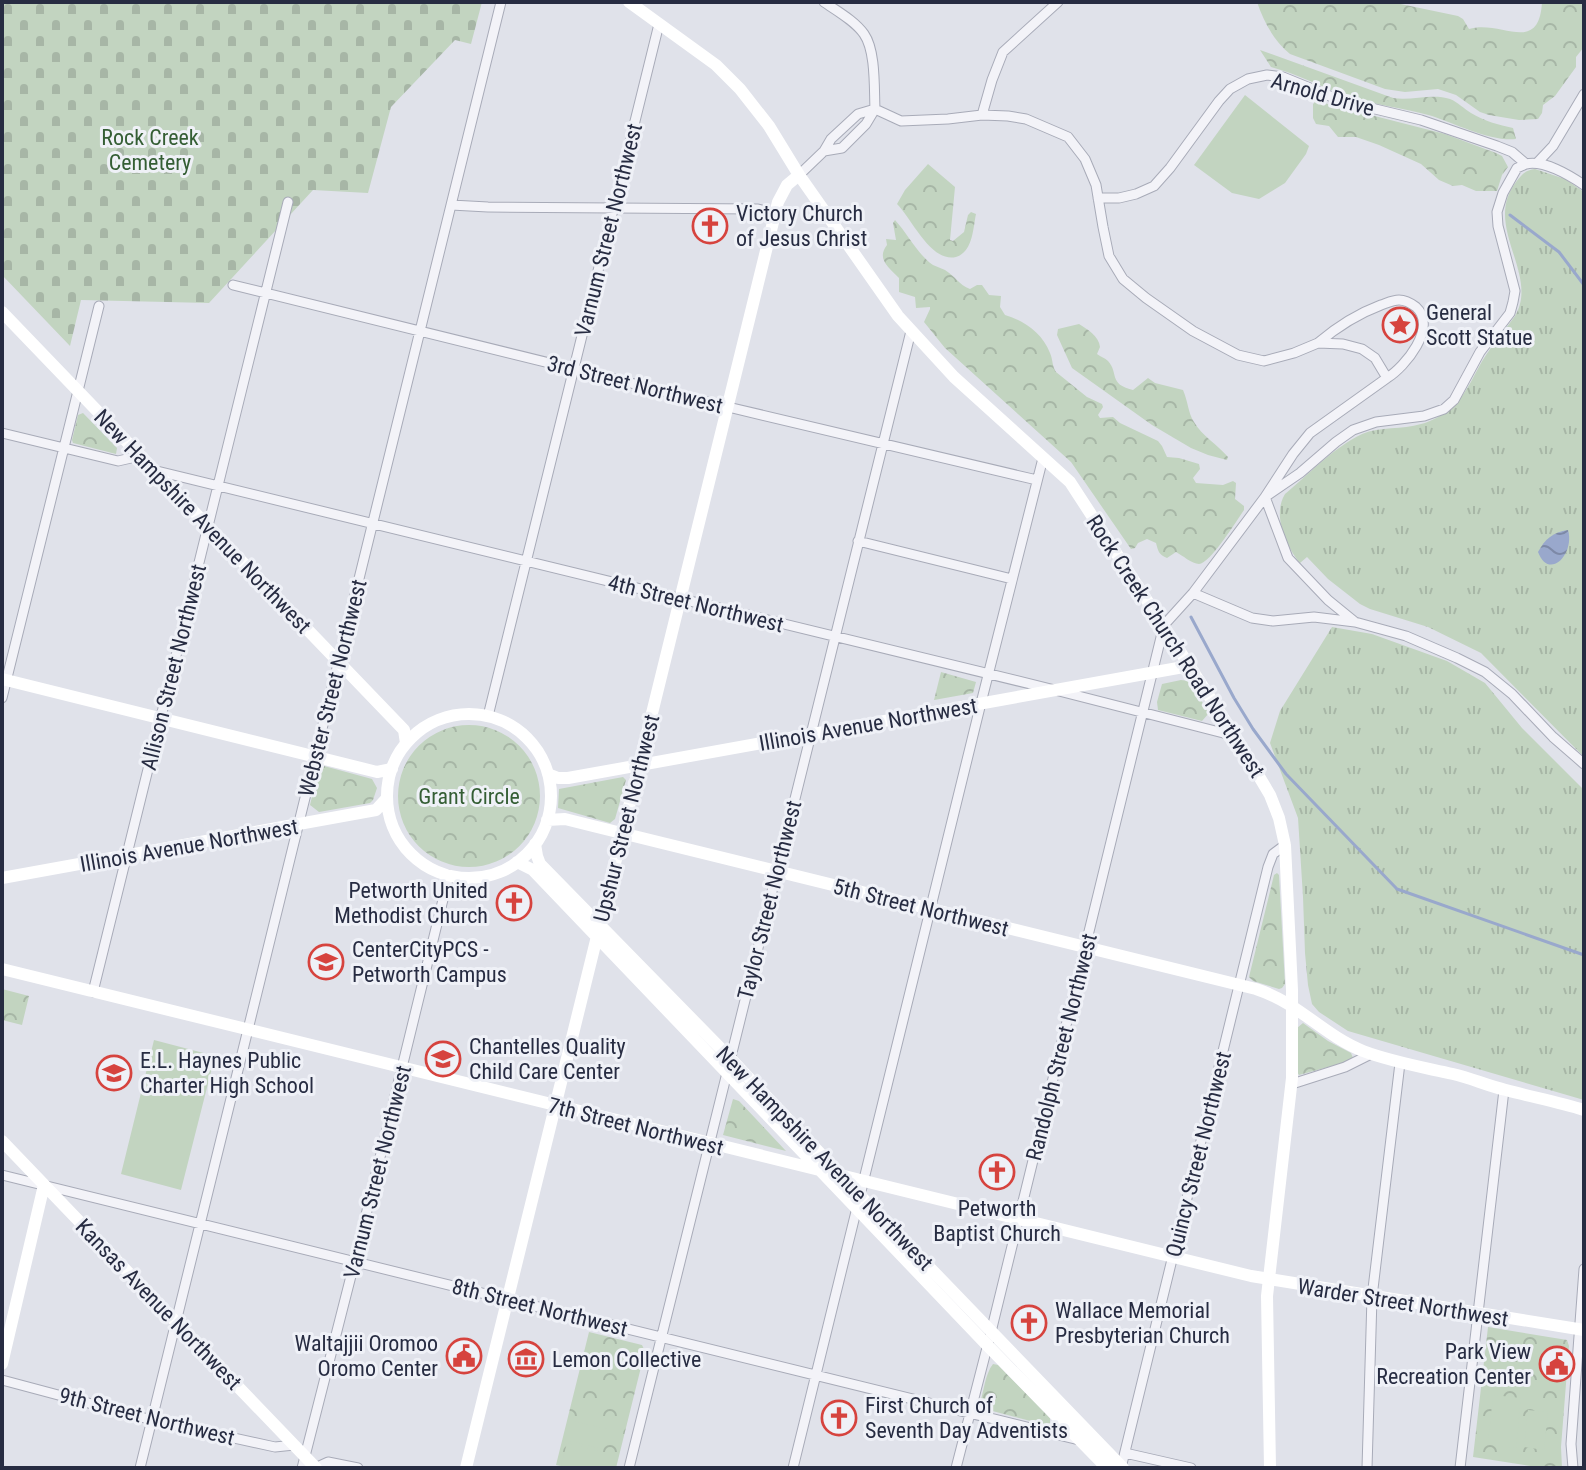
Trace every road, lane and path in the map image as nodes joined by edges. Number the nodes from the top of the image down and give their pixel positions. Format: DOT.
graph roads {
  1 [pos="501,2"];
  2 [pos="629,2"];
  3 [pos="824,2"];
  4 [pos="1058,2"];
  5 [pos="659,24"];
  6 [pos="1584,94"];
  7 [pos="875,109"];
  8 [pos="982,115"];
  9 [pos="1532,164"];
  10 [pos="799,175"];
  11 [pos="1584,185"];
  12 [pos="1098,198"];
  13 [pos="287,205"];
  14 [pos="451,205"];
  15 [pos="613,208"];
  16 [pos="776,213"];
  17 [pos="233,285"];
  18 [pos="266,293"];
  19 [pos="99,306"];
  20 [pos="2,312"];
  21 [pos="420,331"];
  22 [pos="911,331"];
  23 [pos="1318,343"];
  24 [pos="574,368"];
  25 [pos="1387,378"];
  26 [pos="77,390"];
  27 [pos="728,407"];
  28 [pos="2,433"];
  29 [pos="883,444"];
  30 [pos="64,448"];
  31 [pos="140,456"];
  32 [pos="1043,458"];
  33 [pos="157,471"];
  34 [pos="1037,480"];
  35 [pos="218,486"];
  36 [pos="1265,497"];
  37 [pos="373,524"];
  38 [pos="208,526"];
  39 [pos="858,541"];
  40 [pos="526,561"];
  41 [pos="1012,579"];
  42 [pos="1193,593"];
  43 [pos="681,599"];
  44 [pos="1355,622"];
  45 [pos="1164,625"];
  46 [pos="835,637"];
  47 [pos="338,661"];
  48 [pos="1189,666"];
  49 [pos="1153,672"];
  50 [pos="989,674"];
  51 [pos="4,680"];
  52 [pos="1055,690"];
  53 [pos="2,698"];
  54 [pos="981,703"];
  55 [pos="1143,713"];
  56 [pos="488,716"];
  57 [pos="160,719"];
  58 [pos="810,734"];
  59 [pos="1235,736"];
  60 [pos="405,737"];
  61 [pos="315,757"];
  62 [pos="1584,764"];
  63 [pos="640,765"];
  64 [pos="392,769"];
  65 [pos="377,772"];
  66 [pos="548,774"];
  67 [pos="388,784"];
  68 [pos="387,798"];
  69 [pos="376,810"];
  70 [pos="391,819"];
  71 [pos="547,820"];
  72 [pos="298,826"];
  73 [pos="623,833"];
  74 [pos="535,844"];
  75 [pos="1285,845"];
  76 [pos="127,856"];
  77 [pos="517,862"];
  78 [pos="777,871"];
  79 [pos="449,875"];
  80 [pos="2,878"];
  81 [pos="931,909"];
  82 [pos="600,923"];
  83 [pos="596,937"];
  84 [pos="1085,947"];
  85 [pos="2,969"];
  86 [pos="1239,985"];
  87 [pos="93,992"];
  88 [pos="1291,1005"];
  89 [pos="248,1030"];
  90 [pos="1371,1054"];
  91 [pos="730,1058"];
  92 [pos="1400,1063"];
  93 [pos="402,1068"];
  94 [pos="727,1073"];
  95 [pos="1292,1084"];
  96 [pos="1504,1090"];
  97 [pos="556,1106"];
  98 [pos="1584,1110"];
  99 [pos="2,1141"];
  100 [pos="710,1144"];
  101 [pos="821,1172"];
  102 [pos="2,1175"];
  103 [pos="843,1177"];
  104 [pos="864,1182"];
  105 [pos="44,1185"];
  106 [pos="861,1196"];
  107 [pos="858,1210"];
  108 [pos="1019,1219"];
  109 [pos="200,1223"];
  110 [pos="1173,1257"];
  111 [pos="355,1262"];
  112 [pos="1584,1269"];
  113 [pos="1270,1280"];
  114 [pos="1372,1297"];
  115 [pos="508,1300"];
  116 [pos="1477,1314"];
  117 [pos="176,1322"];
  118 [pos="1582,1330"];
  119 [pos="991,1332"];
  120 [pos="662,1337"];
  121 [pos="988,1346"];
  122 [pos="2,1364"];
  123 [pos="816,1375"];
  124 [pos="2,1380"];
  125 [pos="970,1414"];
  126 [pos="152,1420"];
  127 [pos="1079,1440"];
  128 [pos="294,1445"];
  129 [pos="304,1463"];
  130 [pos="1123,1464"];
  131 [pos="1583,1464"];
  132 [pos="1572,1466"];
  133 [pos="140,1468"];
  134 [pos="316,1468"];
  135 [pos="358,1468"];
  136 [pos="466,1468"];
  137 [pos="629,1468"];
  138 [pos="793,1468"];
  139 [pos="956,1468"];
  140 [pos="1107,1468"];
  141 [pos="1191,1468"];
  142 [pos="1270,1468"];
  143 [pos="1367,1468"];
  144 [pos="1460,1468"];
  1 -- 14 [label="street, Webster Street Northwest"];
  2 -- 5 [label="street, Rock Creek Church Road Northwest"];
  3 -- 7 [label="street"];
  4 -- 8 [label="street"];
  5 -- 10 [label="street, Rock Creek Church Road Northwest"];
  5 -- 15 [label="street, Varnum Street Northwest"];
  6 -- 9 [label="street"];
  7 -- 8 [label="street"];
  7 -- 10 [label="street"];
  8 -- 12 [label="street"];
  9 -- 11 [label="street, Arnold Drive"];
  9 -- 12 [label="street, Arnold Drive"];
  9 -- 36 [label="street"];
  10 -- 16 [label="street, Upshur Street Northwest"];
  10 -- 22 [label="street, Rock Creek Church Road Northwest"];
  12 -- 23 [label="street"];
  13 -- 18 [label="street, Allison Street Northwest"];
  14 -- 15 [label="street"];
  14 -- 21 [label="street, Webster Street Northwest"];
  15 -- 16 [label="street"];
  15 -- 24 [label="street, Varnum Street Northwest"];
  16 -- 27 [label="street, Upshur Street Northwest"];
  17 -- 18 [label="street, 3rd Street Northwest"];
  18 -- 21 [label="street, 3rd Street Northwest"];
  18 -- 35 [label="street, Allison Street Northwest"];
  19 -- 26 [label="street"];
  20 -- 26 [label="street, New Hampshire Avenue Northwest"];
  21 -- 24 [label="street, 3rd Street Northwest"];
  21 -- 37 [label="street, Webster Street Northwest"];
  22 -- 29 [label="street, Taylor Street Northwest"];
  22 -- 32 [label="street, Rock Creek Church Road Northwest"];
  23 -- 25 [label="street"];
  23 -- 25 [label="street"];
  24 -- 27 [label="street, 3rd Street Northwest"];
  24 -- 40 [label="street, Varnum Street Northwest"];
  25 -- 36 [label="street"];
  26 -- 30 [label="street"];
  26 -- 31 [label="street, New Hampshire Avenue Northwest"];
  27 -- 29 [label="street, 3rd Street Northwest"];
  27 -- 43 [label="street, Upshur Street Northwest"];
  28 -- 30 [label="street"];
  29 -- 34 [label="street, 3rd Street Northwest"];
  29 -- 39 [label="street, Taylor Street Northwest"];
  30 -- 31 [label="street"];
  30 -- 51 [label="street"];
  31 -- 33 [label="street, New Hampshire Avenue Northwest"];
  32 -- 34 [label="street"];
  32 -- 45 [label="street, Rock Creek Church Road Northwest"];
  33 -- 35 [label="street, 4th Street Northwest"];
  33 -- 38 [label="street, New Hampshire Avenue Northwest"];
  34 -- 41 [label="street"];
  35 -- 37 [label="street, 4th Street Northwest"];
  35 -- 38 [label="street, Allison Street Northwest"];
  36 -- 42 [label="street"];
  36 -- 44 [label="street"];
  37 -- 40 [label="street, 4th Street Northwest"];
  37 -- 47 [label="street, Webster Street Northwest"];
  38 -- 47 [label="street, New Hampshire Avenue Northwest"];
  38 -- 57 [label="street, Allison Street Northwest"];
  39 -- 41 [label="street"];
  39 -- 46 [label="street, Taylor Street Northwest"];
  40 -- 43 [label="street, 4th Street Northwest"];
  40 -- 56 [label="street, Varnum Street Northwest"];
  41 -- 50 [label="street"];
  42 -- 44 [label="street"];
  42 -- 45 [label="street"];
  43 -- 46 [label="street, 4th Street Northwest"];
  43 -- 63 [label="street, Upshur Street Northwest"];
  44 -- 62 [label="street"];
  45 -- 48 [label="street, Rock Creek Church Road Northwest"];
  45 -- 49 [label="street, Randolph Street Northwest"];
  46 -- 50 [label="street, 4th Street Northwest"];
  46 -- 58 [label="street, Taylor Street Northwest"];
  47 -- 60 [label="street, New Hampshire Avenue Northwest"];
  47 -- 61 [label="street, Webster Street Northwest"];
  48 -- 49 [label="street, Illinois Avenue Northwest"];
  48 -- 59 [label="street, Rock Creek Church Road Northwest"];
  49 -- 52 [label="street, Illinois Avenue Northwest"];
  49 -- 55 [label="street, Randolph Street Northwest"];
  50 -- 52 [label="street, 4th Street Northwest"];
  50 -- 54 [label="street"];
  51 -- 53 [label="street"];
  51 -- 57 [label="street"];
  52 -- 54 [label="street, Illinois Avenue Northwest"];
  52 -- 55 [label="street, 4th Street Northwest"];
  54 -- 58 [label="street, Illinois Avenue Northwest"];
  54 -- 81 [label="street"];
  55 -- 59 [label="street, 4th Street Northwest"];
  55 -- 84 [label="street, Randolph Street Northwest"];
  56 -- 60 [label="street"];
  56 -- 66 [label="street"];
  57 -- 61 [label="street"];
  57 -- 76 [label="street, Allison Street Northwest"];
  58 -- 63 [label="street, Illinois Avenue Northwest"];
  58 -- 78 [label="street, Taylor Street Northwest"];
  59 -- 75 [label="street, Rock Creek Church Road Northwest"];
  60 -- 64 [label="street"];
  61 -- 65 [label="street"];
  61 -- 72 [label="street, Webster Street Northwest"];
  63 -- 66 [label="street, Illinois Avenue Northwest"];
  63 -- 73 [label="street, Upshur Street Northwest"];
  64 -- 65 [label="street"];
  64 -- 67 [label="street"];
  65 -- 67 [label="street"];
  66 -- 71 [label="street"];
  67 -- 68 [label="street"];
  68 -- 69 [label="street"];
  68 -- 70 [label="street"];
  69 -- 70 [label="street"];
  69 -- 72 [label="street, Illinois Avenue Northwest"];
  70 -- 79 [label="street"];
  71 -- 73 [label="street, 5th Street Northwest"];
  71 -- 74 [label="street"];
  72 -- 76 [label="street, Illinois Avenue Northwest"];
  72 -- 89 [label="street, Webster Street Northwest"];
  73 -- 78 [label="street, 5th Street Northwest"];
  73 -- 82 [label="street, Upshur Street Northwest"];
  74 -- 77 [label="street"];
  74 -- 82 [label="street, New Hampshire Avenue Northwest"];
  75 -- 86 [label="street, Quincy Street Northwest"];
  75 -- 88 [label="street, Rock Creek Church Road Northwest"];
  76 -- 80 [label="street, Illinois Avenue Northwest"];
  76 -- 87 [label="street, Allison Street Northwest"];
  77 -- 79 [label="street"];
  77 -- 83 [label="street, New Hampshire Avenue Northwest"];
  78 -- 81 [label="street, 5th Street Northwest"];
  78 -- 91 [label="street, Taylor Street Northwest"];
  79 -- 93 [label="street, Varnum Street Northwest"];
  81 -- 84 [label="street, 5th Street Northwest"];
  81 -- 104 [label="street"];
  82 -- 83 [label="street, Upshur Street Northwest"];
  82 -- 91 [label="street, New Hampshire Avenue Northwest"];
  83 -- 94 [label="street, New Hampshire Avenue Northwest"];
  83 -- 97 [label="street, Upshur Street Northwest"];
  84 -- 86 [label="street, 5th Street Northwest"];
  84 -- 108 [label="street, Randolph Street Northwest"];
  85 -- 87 [label="street, 7th Street Northwest"];
  86 -- 88 [label="street, 5th Street Northwest"];
  86 -- 110 [label="street, Quincy Street Northwest"];
  87 -- 89 [label="street, 7th Street Northwest"];
  88 -- 90 [label="street, 5th Street Northwest"];
  88 -- 95 [label="street, Rock Creek Church Road Northwest"];
  89 -- 93 [label="street, 7th Street Northwest"];
  89 -- 109 [label="street, Webster Street Northwest"];
  90 -- 92 [label="street, 5th Street Northwest"];
  90 -- 95 [label="street"];
  91 -- 94 [label="street, Taylor Street Northwest"];
  91 -- 103 [label="street, New Hampshire Avenue Northwest"];
  92 -- 96 [label="street, 5th Street Northwest"];
  92 -- 114 [label="street"];
  93 -- 97 [label="street, 7th Street Northwest"];
  93 -- 111 [label="street, Varnum Street Northwest"];
  94 -- 100 [label="street, Taylor Street Northwest"];
  94 -- 101 [label="street, New Hampshire Avenue Northwest"];
  95 -- 113 [label="street, Rock Creek Church Road Northwest"];
  96 -- 98 [label="street, 5th Street Northwest"];
  96 -- 116 [label="street"];
  97 -- 100 [label="street, 7th Street Northwest"];
  97 -- 115 [label="street, Upshur Street Northwest"];
  99 -- 105 [label="street, Kansas Avenue Northwest"];
  100 -- 101 [label="street, 7th Street Northwest"];
  100 -- 120 [label="street, Taylor Street Northwest"];
  101 -- 103 [label="street, 7th Street Northwest"];
  101 -- 107 [label="street, New Hampshire Avenue Northwest"];
  102 -- 105 [label="street, 8th Street Northwest"];
  103 -- 104 [label="street, 7th Street Northwest"];
  103 -- 106 [label="street, New Hampshire Avenue Northwest"];
  104 -- 106 [label="street"];
  104 -- 108 [label="street, 7th Street Northwest"];
  105 -- 109 [label="street, 8th Street Northwest"];
  105 -- 117 [label="street, Kansas Avenue Northwest"];
  105 -- 122 [label="street"];
  106 -- 107 [label="street"];
  106 -- 119 [label="street, New Hampshire Avenue Northwest"];
  107 -- 121 [label="street, New Hampshire Avenue Northwest"];
  107 -- 123 [label="street"];
  108 -- 110 [label="street, 7th Street Northwest"];
  108 -- 119 [label="street, Randolph Street Northwest"];
  109 -- 111 [label="street, 8th Street Northwest"];
  109 -- 117 [label="street, Webster Street Northwest"];
  110 -- 113 [label="street, 7th Street Northwest"];
  110 -- 130 [label="street, Quincy Street Northwest"];
  111 -- 115 [label="street, 8th Street Northwest"];
  111 -- 129 [label="street, Varnum Street Northwest"];
  112 -- 118 [label="street"];
  113 -- 114 [label="street, Warder Street Northwest"];
  113 -- 142 [label="street, Rock Creek Church Road Northwest"];
  114 -- 116 [label="street, Warder Street Northwest"];
  114 -- 143 [label="street"];
  115 -- 120 [label="street, 8th Street Northwest"];
  115 -- 136 [label="street, Upshur Street Northwest"];
  116 -- 118 [label="street, Warder Street Northwest"];
  116 -- 144 [label="street"];
  117 -- 126 [label="street, Webster Street Northwest"];
  117 -- 128 [label="street, Kansas Avenue Northwest"];
  118 -- 132 [label="street"];
  119 -- 121 [label="street, Randolph Street Northwest"];
  119 -- 130 [label="street, New Hampshire Avenue Northwest"];
  120 -- 123 [label="street, 8th Street Northwest"];
  120 -- 137 [label="street, Taylor Street Northwest"];
  121 -- 125 [label="street, Randolph Street Northwest"];
  121 -- 127 [label="street, New Hampshire Avenue Northwest"];
  123 -- 125 [label="street, 8th Street Northwest"];
  123 -- 138 [label="street"];
  124 -- 126 [label="street, 9th Street Northwest"];
  125 -- 127 [label="street, 8th Street Northwest"];
  125 -- 139 [label="street, Randolph Street Northwest"];
  126 -- 128 [label="street, 9th Street Northwest"];
  126 -- 133 [label="street, Webster Street Northwest"];
  127 -- 140 [label="street, New Hampshire Avenue Northwest"];
  128 -- 129 [label="street, Kansas Avenue Northwest"];
  129 -- 134 [label="street, Kansas Avenue Northwest"];
  130 -- 141 [label="street"];
  131 -- 132 [label="street"];
  134 -- 135 [label="street"];
}
